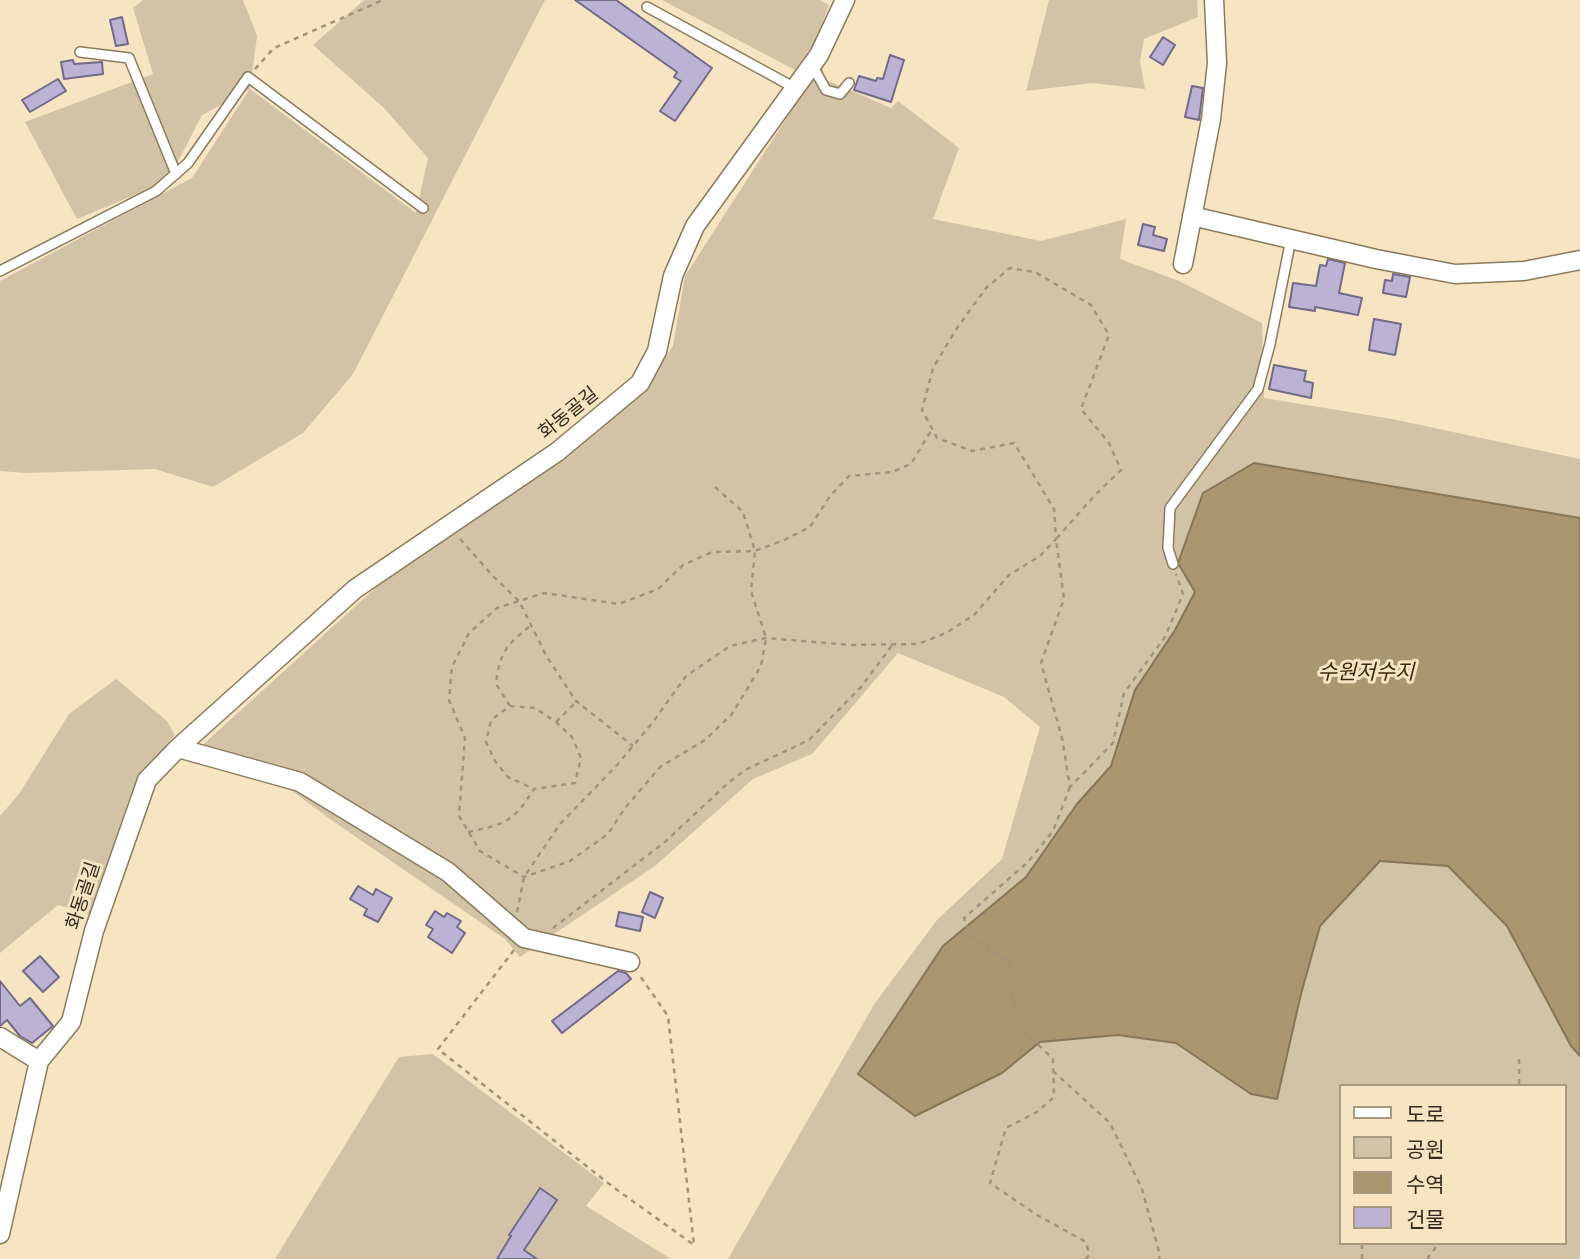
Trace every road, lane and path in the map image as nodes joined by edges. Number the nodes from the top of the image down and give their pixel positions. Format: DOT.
graph roads {
  1 [pos="383,0"];
  2 [pos="845,0"];
  3 [pos="1214,0"];
  4 [pos="647,7"];
  5 [pos="80,52"];
  6 [pos="812,65"];
  7 [pos="248,77"];
  8 [pos="849,83"];
  9 [pos="795,88"];
  10 [pos="176,174"];
  11 [pos="423,208"];
  12 [pos="1192,216"];
  13 [pos="1291,239"];
  14 [pos="1580,260"];
  15 [pos="1183,264"];
  16 [pos="0,271"];
  17 [pos="932,429"];
  18 [pos="715,488"];
  19 [pos="448,525"];
  20 [pos="1056,539"];
  21 [pos="755,551"];
  22 [pos="1173,564"];
  23 [pos="519,601"];
  24 [pos="531,625"];
  25 [pos="766,638"];
  26 [pos="893,644"];
  27 [pos="576,701"];
  28 [pos="510,706"];
  29 [pos="556,722"];
  30 [pos="633,746"];
  31 [pos="178,748"];
  32 [pos="1070,787"];
  33 [pos="534,789"];
  34 [pos="468,832"];
  35 [pos="524,877"];
  36 [pos="525,936"];
  37 [pos="630,962"];
  38 [pos="0,1037"];
  39 [pos="1519,1059"];
  40 [pos="39,1062"];
  41 [pos="1053,1071"];
  42 [pos="1519,1084"];
  43 [pos="0,1234"];
  44 [pos="1086,1259"];
  45 [pos="1159,1259"];
  1 -- 7 [label="path"];
  2 -- 6 [label="street, 화동골길"];
  3 -- 12 [label="street"];
  4 -- 9 [label="lane"];
  5 -- 10 [label="lane"];
  6 -- 8 [label="lane"];
  6 -- 9 [label="street, 화동골길"];
  7 -- 10 [label="lane"];
  7 -- 11 [label="lane"];
  9 -- 19 [label="street, 화동골길"];
  10 -- 16 [label="lane"];
  12 -- 13 [label="street"];
  12 -- 15 [label="street"];
  13 -- 14 [label="street"];
  13 -- 22 [label="lane"];
  17 -- 20 [label="path"];
  17 -- 20 [label="path"];
  17 -- 21 [label="path"];
  18 -- 21 [label="path"];
  19 -- 23 [label="path"];
  19 -- 31 [label="street, 화동골길"];
  20 -- 26 [label="path"];
  20 -- 32 [label="path"];
  21 -- 23 [label="path"];
  21 -- 25 [label="path"];
  22 -- 32 [label="path"];
  23 -- 24 [label="path"];
  23 -- 34 [label="path"];
  24 -- 27 [label="path"];
  24 -- 28 [label="path"];
  25 -- 26 [label="path"];
  25 -- 30 [label="path"];
  25 -- 35 [label="path"];
  26 -- 36 [label="path"];
  27 -- 29 [label="path"];
  27 -- 30 [label="path"];
  28 -- 29 [label="path"];
  28 -- 33 [label="path"];
  29 -- 33 [label="path"];
  30 -- 35 [label="path"];
  31 -- 36 [label="street"];
  31 -- 40 [label="street, 화동골길"];
  32 -- 41 [label="path"];
  33 -- 34 [label="path"];
  34 -- 35 [label="path"];
  35 -- 36 [label="path"];
  36 -- 37 [label="street"];
  36 -- 37 [label="path"];
  38 -- 40 [label="street"];
  39 -- 42 [label="path"];
  40 -- 43 [label="street"];
  41 -- 44 [label="path"];
  41 -- 45 [label="path"];
}
